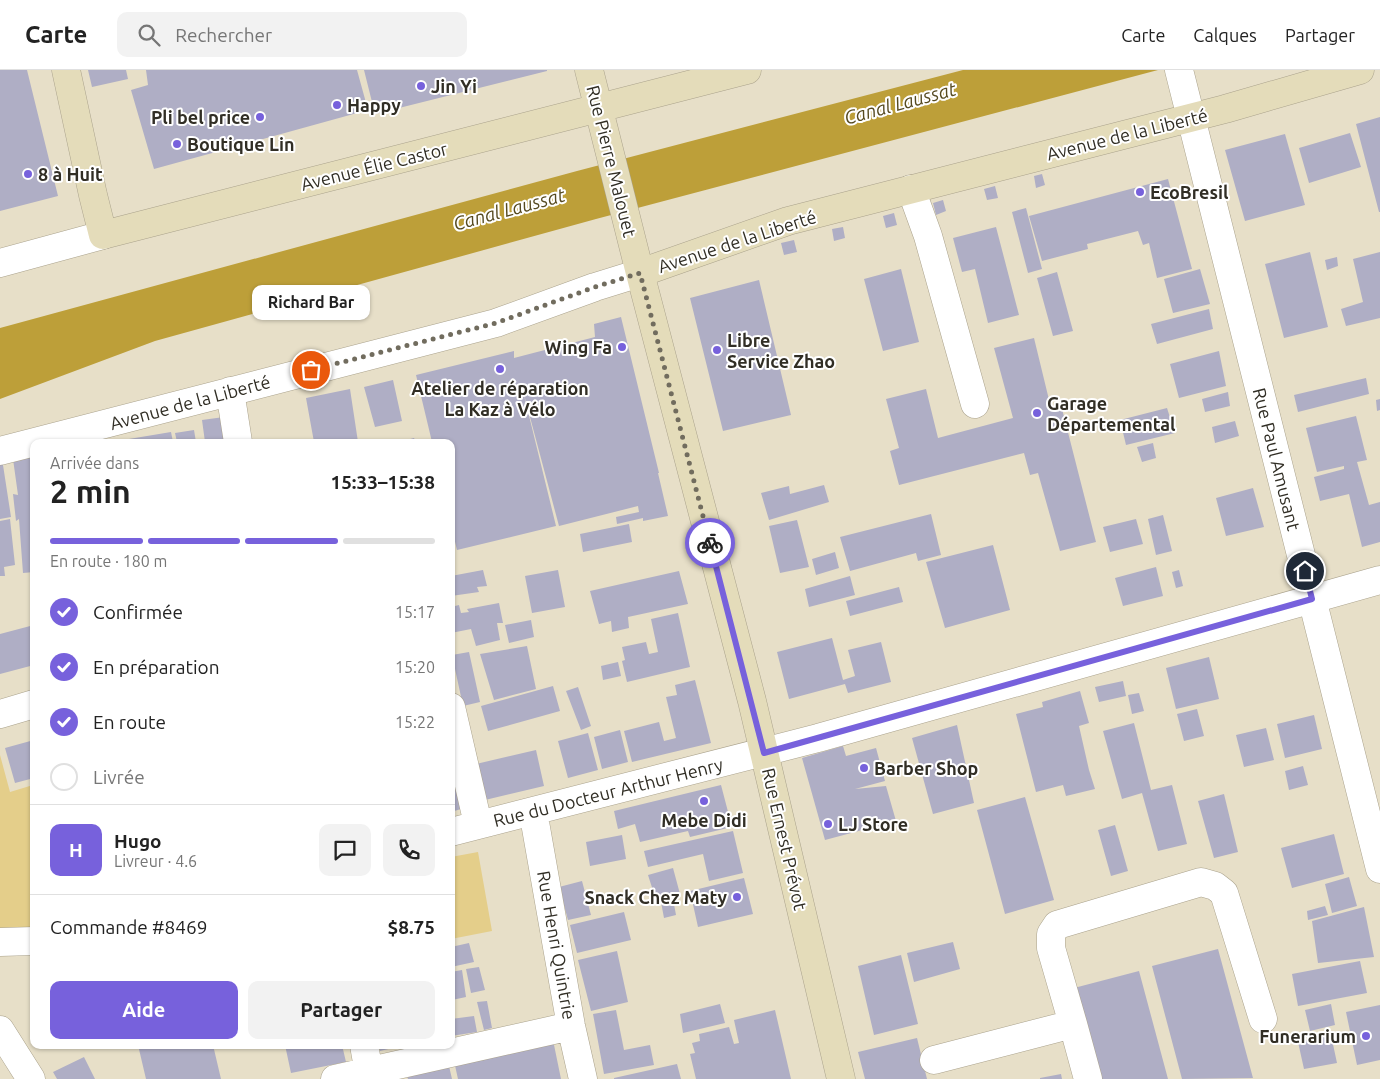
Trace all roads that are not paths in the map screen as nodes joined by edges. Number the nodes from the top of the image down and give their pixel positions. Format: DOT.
graph roads {
  1 [pos="66,70"];
  2 [pos="589,70"];
  3 [pos="748,70"];
  4 [pos="1360,70"];
  5 [pos="1180,74"];
  6 [pos="598,108"];
  7 [pos="1191,118"];
  8 [pos="911,189"];
  9 [pos="103,235"];
  10 [pos="638,262"];
  11 [pos="0,263"];
  12 [pos="230,391"];
  13 [pos="975,404"];
  14 [pos="46,439"];
  15 [pos="238,439"];
  16 [pos="30,443"];
  17 [pos="0,451"];
  18 [pos="1380,580"];
  19 [pos="1312,599"];
  20 [pos="30,705"];
  21 [pos="0,714"];
  22 [pos="455,724"];
  23 [pos="764,753"];
  24 [pos="533,811"];
  25 [pos="478,824"];
  26 [pos="455,831"];
  27 [pos="1380,869"];
  28 [pos="30,941"];
  29 [pos="0,942"];
  30 [pos="1262,1019"];
  31 [pos="1073,1024"];
  32 [pos="571,1026"];
  33 [pos="0,1030"];
  34 [pos="365,1049"];
  35 [pos="934,1060"];
  36 [pos="369,1075"];
  37 [pos="31,1079"];
  38 [pos="335,1079"];
  39 [pos="583,1079"];
  40 [pos="841,1079"];
  41 [pos="1088,1079"];
  1 -- 9 [label="street"];
  2 -- 6 [label="street, Rue Pierre Malouet"];
  3 -- 6 [label="street, Avenue Élie Castor"];
  4 -- 7 [label="street, Avenue de la Liberté"];
  5 -- 7 [label="street, Rue Paul Amusant"];
  6 -- 9 [label="street, Avenue Élie Castor"];
  6 -- 10 [label="street, Rue Pierre Malouet"];
  7 -- 8 [label="street, Avenue de la Liberté"];
  7 -- 19 [label="street, Rue Paul Amusant"];
  8 -- 10 [label="street, Avenue de la Liberté"];
  8 -- 13 [label="street"];
  9 -- 11 [label="street, Avenue Élie Castor"];
  10 -- 12 [label="street, Avenue de la Liberté"];
  10 -- 23 [label="street, Rue Ernest Prévot"];
  12 -- 14 [label="street, Avenue de la Liberté"];
  12 -- 15 [label="street"];
  16 -- 17 [label="street, Avenue de la Liberté"];
  18 -- 19 [label="street, Rue du Docteur Arthur Henry"];
  19 -- 23 [label="street, Rue du Docteur Arthur Henry"];
  19 -- 27 [label="street, Rue Paul Amusant"];
  20 -- 21 [label="street"];
  22 -- 25 [label="street"];
  23 -- 24 [label="street, Rue du Docteur Arthur Henry"];
  23 -- 40 [label="street, Rue Ernest Prévot"];
  24 -- 25 [label="street, Rue du Docteur Arthur Henry"];
  24 -- 32 [label="street, Rue Henri Quintrie"];
  25 -- 26 [label="street, Rue du Docteur Arthur Henry"];
  28 -- 29 [label="street"];
  30 -- 31 [label="street"];
  31 -- 35 [label="street"];
  31 -- 41 [label="street"];
  32 -- 36 [label="street"];
  32 -- 39 [label="street, Rue Henri Quintrie"];
  33 -- 37 [label="street"];
  34 -- 36 [label="street"];
  36 -- 38 [label="street"];
}
